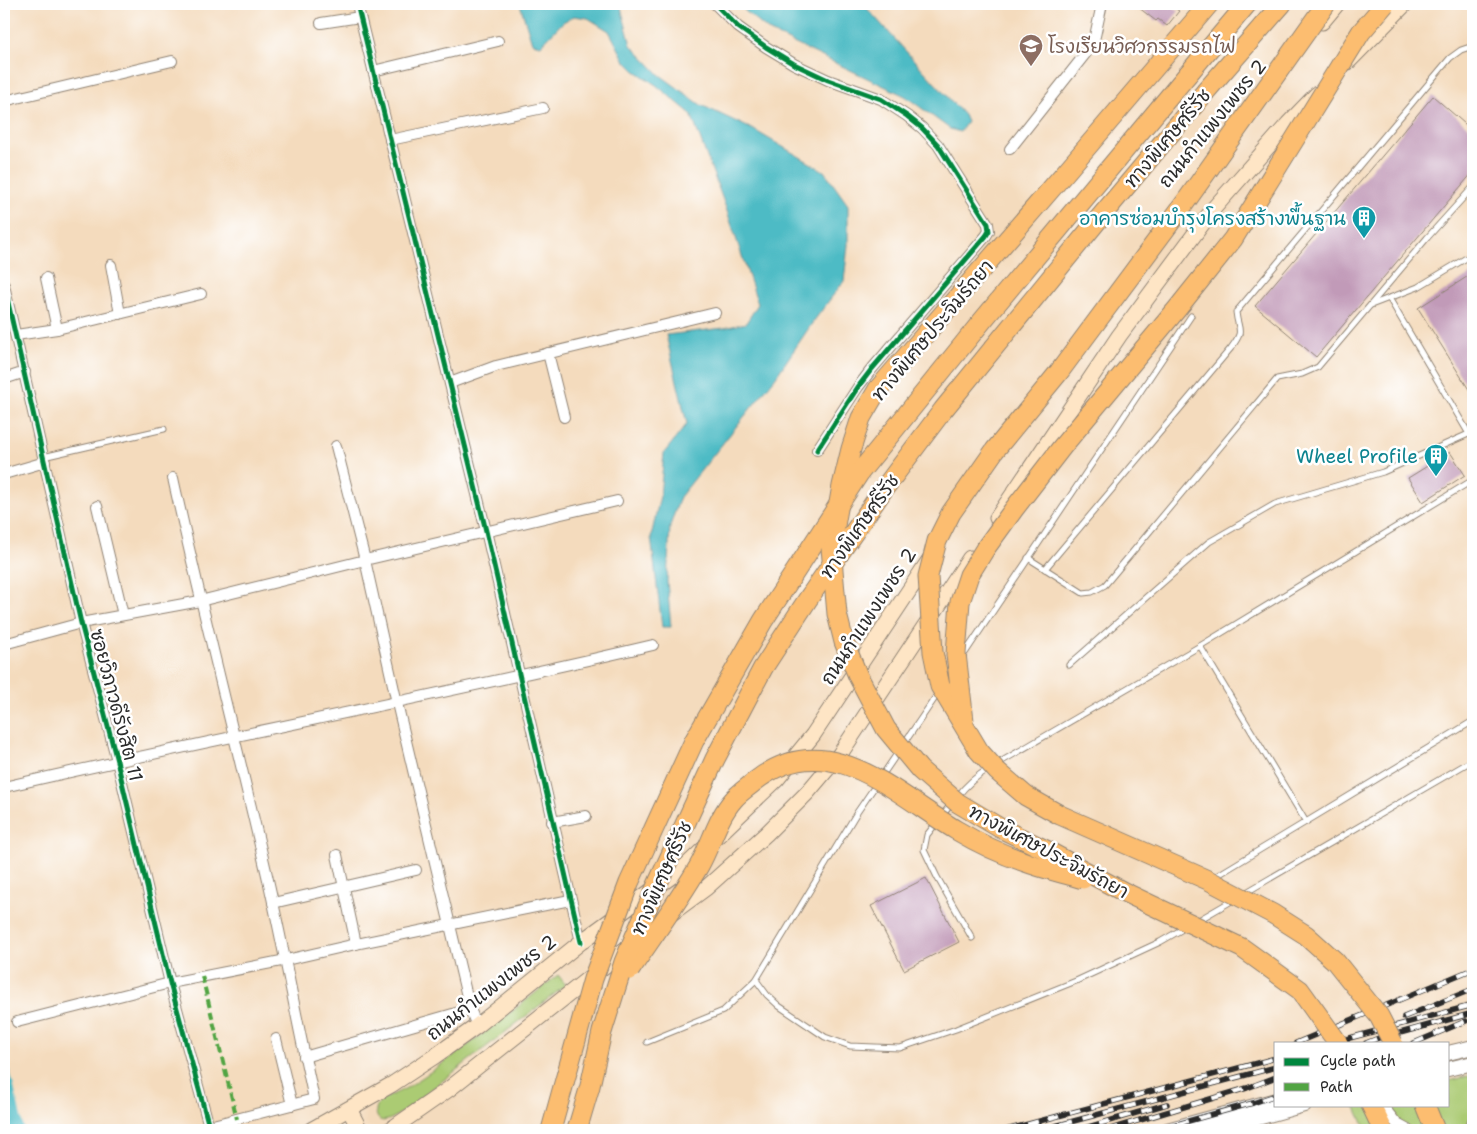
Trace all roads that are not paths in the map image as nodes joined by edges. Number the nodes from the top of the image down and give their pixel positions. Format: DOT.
graph roads {
  1 [pos="357,4"];
  2 [pos="715,4"];
  3 [pos="1102,4"];
  4 [pos="1209,4"];
  5 [pos="1247,4"];
  6 [pos="1282,4"];
  7 [pos="1326,4"];
  8 [pos="1337,4"];
  9 [pos="1385,4"];
  10 [pos="1405,4"];
  11 [pos="360,17"];
  12 [pos="321,23"];
  13 [pos="498,41"];
  14 [pos="1473,46"];
  15 [pos="172,61"];
  16 [pos="373,71"];
  17 [pos="4,101"];
  18 [pos="543,108"];
  19 [pos="390,140"];
  20 [pos="1010,149"];
  21 [pos="1473,187"];
  22 [pos="1473,254"];
  23 [pos="111,265"];
  24 [pos="46,278"];
  25 [pos="4,285"];
  26 [pos="201,294"];
  27 [pos="1389,298"];
  28 [pos="1371,304"];
  29 [pos="715,313"];
  30 [pos="120,314"];
  31 [pos="1191,316"];
  32 [pos="57,329"];
  33 [pos="16,334"];
  34 [pos="548,353"];
  35 [pos="25,372"];
  36 [pos="4,379"];
  37 [pos="450,383"];
  38 [pos="564,417"];
  39 [pos="164,429"];
  40 [pos="1471,433"];
  41 [pos="336,446"];
  42 [pos="817,450"];
  43 [pos="44,459"];
  44 [pos="4,474"];
  45 [pos="173,478"];
  46 [pos="1473,480"];
  47 [pos="617,501"];
  48 [pos="98,506"];
  49 [pos="486,531"];
  50 [pos="1028,558"];
  51 [pos="365,560"];
  52 [pos="1045,568"];
  53 [pos="200,601"];
  54 [pos="123,615"];
  55 [pos="81,623"];
  56 [pos="4,644"];
  57 [pos="654,645"];
  58 [pos="1200,646"];
  59 [pos="1069,665"];
  60 [pos="951,674"];
  61 [pos="520,677"];
  62 [pos="945,682"];
  63 [pos="397,703"];
  64 [pos="1473,721"];
  65 [pos="965,727"];
  66 [pos="235,736"];
  67 [pos="1473,760"];
  68 [pos="117,761"];
  69 [pos="4,787"];
  70 [pos="586,816"];
  71 [pos="552,822"];
  72 [pos="1306,822"];
  73 [pos="337,855"];
  74 [pos="416,870"];
  75 [pos="1218,875"];
  76 [pos="344,888"];
  77 [pos="1124,892"];
  78 [pos="570,900"];
  79 [pos="273,903"];
  80 [pos="450,925"];
  81 [pos="972,938"];
  82 [pos="581,942"];
  83 [pos="356,944"];
  84 [pos="286,960"];
  85 [pos="756,980"];
  86 [pos="170,983"];
  87 [pos="617,989"];
  88 [pos="470,1009"];
  89 [pos="17,1022"];
  90 [pos="477,1026"];
  91 [pos="276,1039"];
  92 [pos="647,1042"];
  93 [pos="1337,1042"];
  94 [pos="1392,1042"];
  95 [pos="1473,1047"];
  96 [pos="1450,1053"];
  97 [pos="304,1057"];
  98 [pos="1473,1063"];
  99 [pos="1450,1069"];
  100 [pos="1274,1101"];
  101 [pos="292,1105"];
  102 [pos="1300,1106"];
  103 [pos="1372,1106"];
  104 [pos="1382,1106"];
  105 [pos="1425,1106"];
  106 [pos="349,1109"];
  107 [pos="1473,1121"];
  108 [pos="209,1128"];
  109 [pos="1392,1128"];
  110 [pos="311,1130"];
  111 [pos="360,1130"];
  112 [pos="390,1130"];
  113 [pos="551,1130"];
  114 [pos="577,1130"];
  115 [pos="1167,1130"];
  116 [pos="1215,1130"];
  117 [pos="1408,1130"];
  118 [pos="1435,1130"];
  119 [pos="1469,1130"];
  1 -- 11 [label="street"];
  2 -- 42 [label="street"];
  3 -- 20 [label="street"];
  4 -- 77 [label="highway, ทางพิเศษประจิมรัถยา, bridge"];
  5 -- 113 [label="highway, ทางพิเศษศรีรัช, bridge"];
  6 -- 87 [label="highway, ทางพิเศษศรีรัช, bridge"];
  7 -- 65 [label="highway, ทางพิเศษประจิมรัถยา, bridge"];
  8 -- 82 [label="main road, ถนนกำแพงเพชร 2"];
  9 -- 65 [label="highway, bridge"];
  10 -- 112 [label="main road"];
  11 -- 12 [label="street"];
  11 -- 16 [label="street"];
  13 -- 16 [label="street"];
  14 -- 52 [label="lane"];
  15 -- 17 [label="street"];
  16 -- 19 [label="street"];
  18 -- 19 [label="street"];
  19 -- 37 [label="street"];
  21 -- 28 [label="lane"];
  22 -- 27 [label="lane"];
  23 -- 30 [label="street"];
  24 -- 32 [label="street"];
  25 -- 33 [label="street, ซอยวิภาวดีรังสิต 11"];
  26 -- 30 [label="street"];
  27 -- 28 [label="lane"];
  27 -- 40 [label="lane"];
  28 -- 52 [label="lane"];
  29 -- 34 [label="street"];
  30 -- 32 [label="street"];
  31 -- 50 [label="lane"];
  32 -- 33 [label="street"];
  33 -- 35 [label="street, ซอยวิภาวดีรังสิต 11"];
  34 -- 37 [label="street"];
  34 -- 38 [label="street"];
  35 -- 36 [label="street"];
  35 -- 43 [label="street, ซอยวิภาวดีรังสิต 11"];
  37 -- 49 [label="street"];
  39 -- 43 [label="lane"];
  40 -- 59 [label="lane"];
  41 -- 51 [label="street"];
  43 -- 44 [label="street"];
  43 -- 55 [label="street, ซอยวิภาวดีรังสิต 11"];
  45 -- 53 [label="street"];
  46 -- 58 [label="lane"];
  47 -- 49 [label="street"];
  48 -- 54 [label="street"];
  49 -- 51 [label="street"];
  49 -- 61 [label="street"];
  50 -- 52 [label="lane"];
  50 -- 60 [label="lane"];
  51 -- 53 [label="street"];
  51 -- 63 [label="street"];
  53 -- 54 [label="street"];
  53 -- 66 [label="street"];
  54 -- 55 [label="street"];
  55 -- 56 [label="street"];
  55 -- 68 [label="street, ซอยวิภาวดีรังสิต 11"];
  57 -- 61 [label="street"];
  58 -- 72 [label="lane"];
  58 -- 81 [label="lane"];
  61 -- 63 [label="street"];
  61 -- 71 [label="street"];
  62 -- 85 [label="lane"];
  63 -- 66 [label="street"];
  63 -- 80 [label="street"];
  64 -- 72 [label="lane"];
  65 -- 94 [label="highway, ทางพิเศษประจิมรัถยา, bridge"];
  66 -- 68 [label="street"];
  66 -- 79 [label="street"];
  67 -- 85 [label="lane"];
  68 -- 69 [label="street"];
  68 -- 86 [label="street, ซอยวิภาวดีรังสิต 11"];
  70 -- 71 [label="street"];
  71 -- 78 [label="street"];
  72 -- 75 [label="lane"];
  73 -- 76 [label="street"];
  74 -- 76 [label="street"];
  76 -- 79 [label="street"];
  76 -- 83 [label="street"];
  77 -- 87 [label="highway, bridge"];
  77 -- 93 [label="highway, ทางพิเศษประจิมรัถยา, bridge"];
  78 -- 80 [label="street"];
  78 -- 82 [label="street"];
  79 -- 84 [label="street"];
  80 -- 83 [label="street"];
  80 -- 88 [label="street"];
  82 -- 90 [label="main road, ถนนกำแพงเพชร 2"];
  83 -- 84 [label="street"];
  84 -- 86 [label="street"];
  84 -- 97 [label="street"];
  85 -- 92 [label="lane"];
  86 -- 89 [label="street"];
  86 -- 108 [label="street, ซอยวิภาวดีรังสิต 11"];
  87 -- 114 [label="highway, ทางพิเศษศรีรัช, bridge"];
  88 -- 90 [label="street"];
  88 -- 97 [label="street"];
  90 -- 106 [label="main road, ถนนกำแพงเพชร 2"];
  91 -- 101 [label="street"];
  95 -- 96 [label="street"];
  97 -- 101 [label="street"];
  98 -- 99 [label="street"];
  100 -- 115 [label="street"];
  101 -- 108 [label="street"];
  102 -- 116 [label="street"];
  103 -- 109 [label="highway"];
  104 -- 109 [label="street"];
  105 -- 118 [label="highway"];
  106 -- 110 [label="main road, ถนนกำแพงเพชร 2"];
  106 -- 111 [label="main road"];
  107 -- 119 [label="street"];
  109 -- 117 [label="street"];
}
